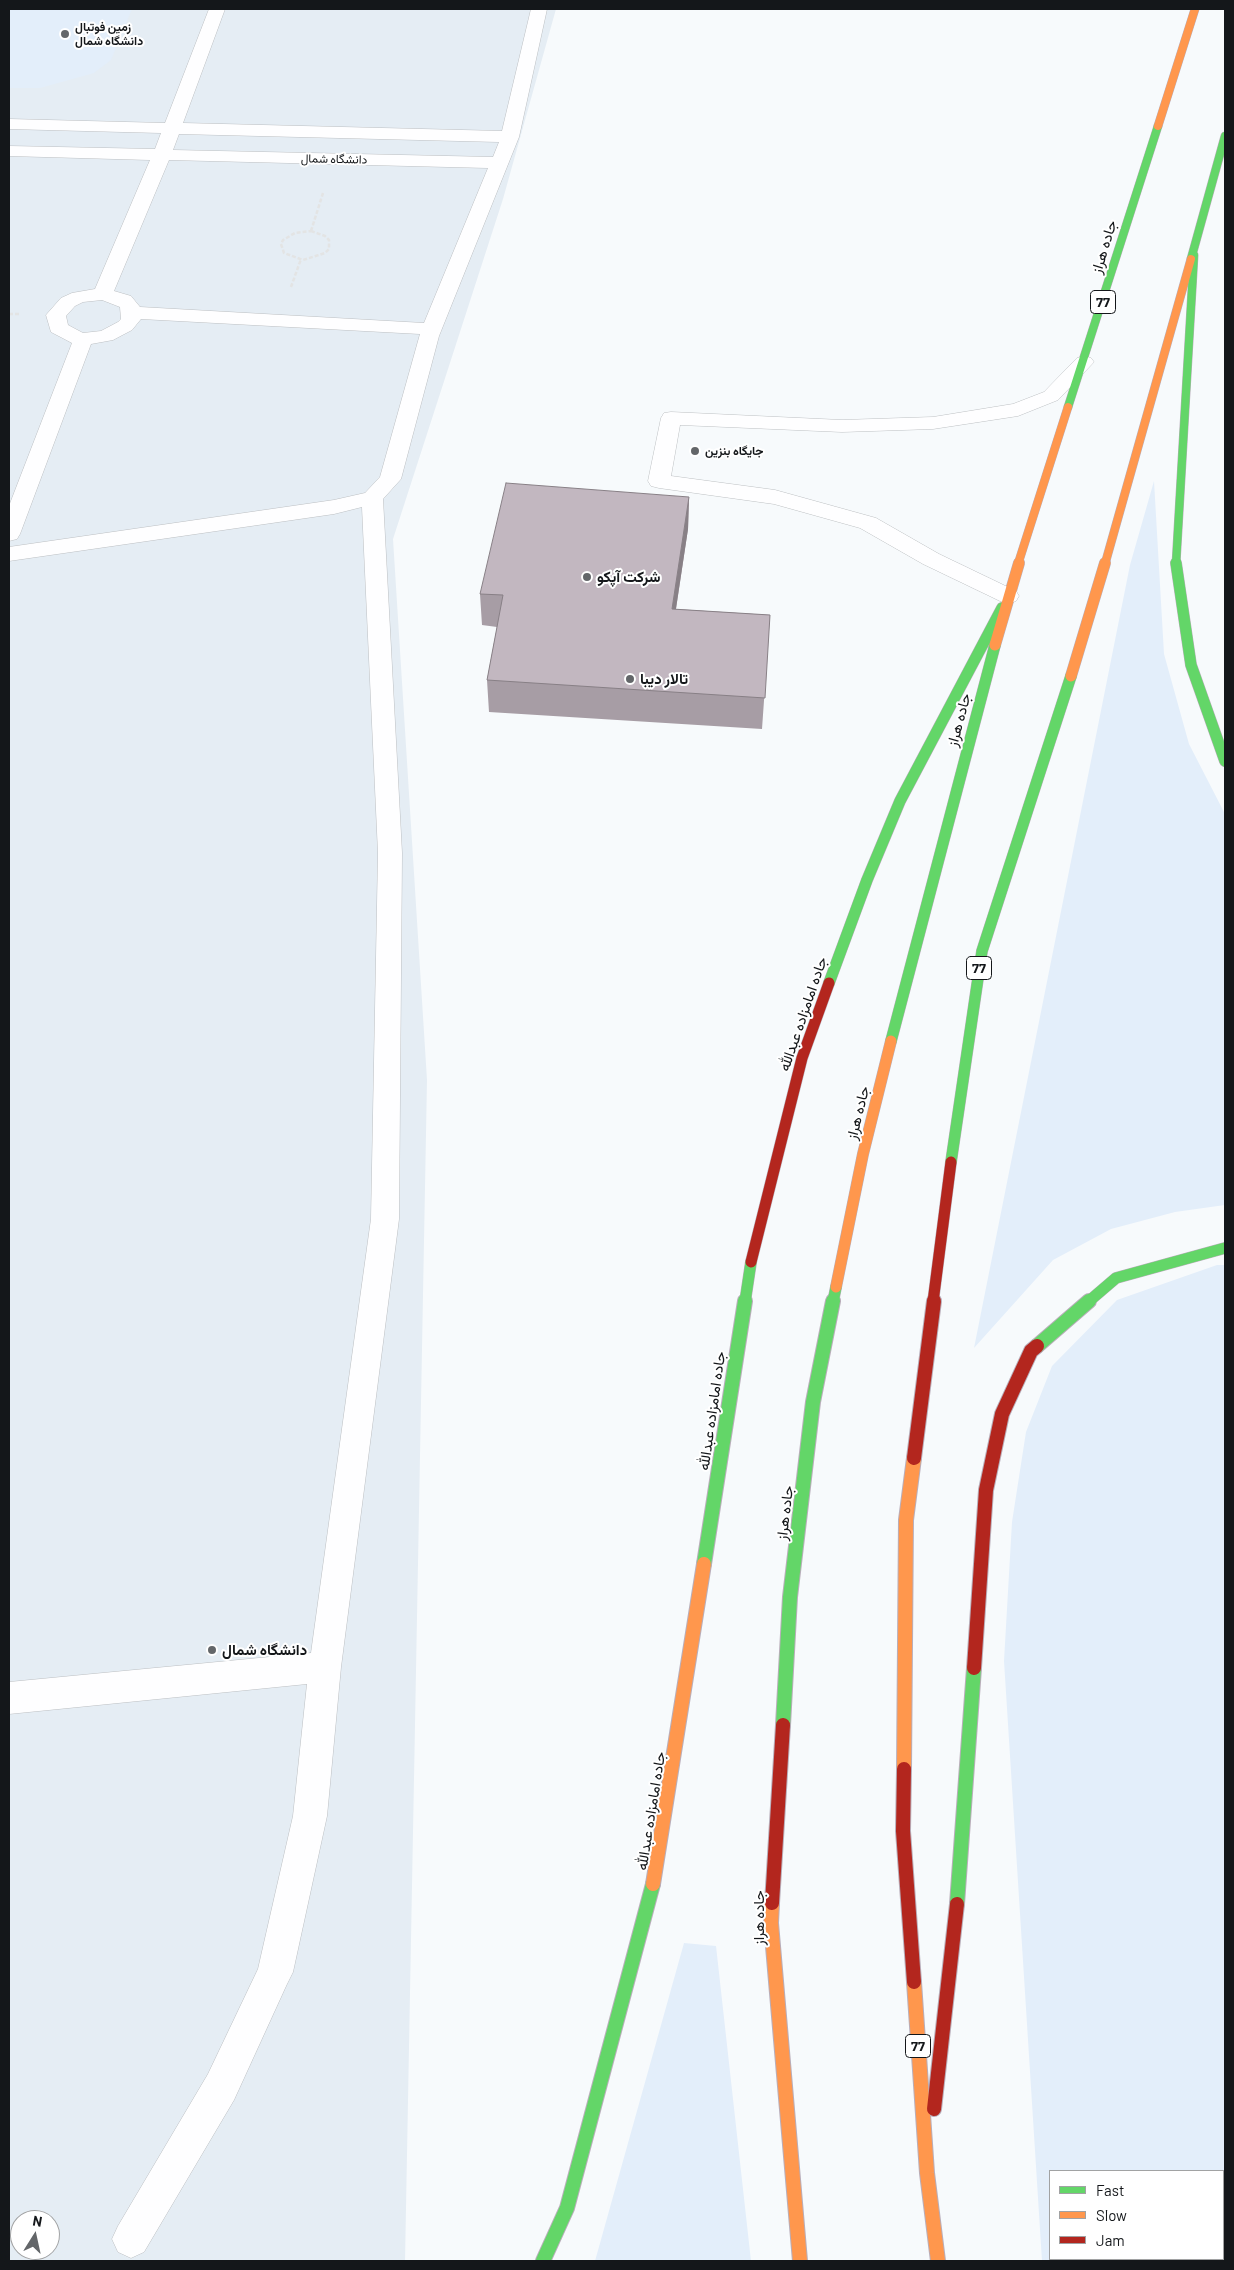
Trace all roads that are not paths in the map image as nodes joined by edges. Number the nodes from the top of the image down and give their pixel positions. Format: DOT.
graph roads {
  1 [pos="217,9"];
  2 [pos="540,9"];
  3 [pos="1195,9"];
  4 [pos="9,124"];
  5 [pos="172,128"];
  6 [pos="1225,136"];
  7 [pos="510,137"];
  8 [pos="9,151"];
  9 [pos="162,155"];
  10 [pos="498,163"];
  11 [pos="1194,251"];
  12 [pos="103,294"];
  13 [pos="132,313"];
  14 [pos="432,328"];
  15 [pos="84,339"];
  16 [pos="1084,362"];
  17 [pos="372,498"];
  18 [pos="9,534"];
  19 [pos="9,554"];
  20 [pos="1008,596"];
  21 [pos="1225,761"];
  22 [pos="1225,1248"];
  23 [pos="325,1667"];
  24 [pos="9,1698"];
  25 [pos="927,2172"];
  26 [pos="131,2239"];
  27 [pos="543,2261"];
  28 [pos="800,2261"];
  29 [pos="938,2261"];
  1 -- 5 [label="street"];
  2 -- 7 [label="street"];
  3 -- 16 [label="main road, جاده هراز / 77"];
  4 -- 5 [label="street"];
  5 -- 7 [label="street"];
  5 -- 9 [label="street"];
  6 -- 11 [label="main road, 77"];
  7 -- 10 [label="street"];
  8 -- 9 [label="street, دانشگاه شمال"];
  9 -- 10 [label="street, دانشگاه شمال"];
  9 -- 12 [label="street"];
  10 -- 14 [label="street"];
  11 -- 21 [label="main road"];
  11 -- 25 [label="main road, 77"];
  12 -- 13 [label="street"];
  12 -- 15 [label="street"];
  13 -- 14 [label="street"];
  13 -- 15 [label="street"];
  14 -- 17 [label="street"];
  15 -- 18 [label="street"];
  16 -- 20 [label="main road, جاده هراز / 77"];
  16 -- 20 [label="street"];
  17 -- 19 [label="street"];
  17 -- 23 [label="street"];
  20 -- 27 [label="main road, جاده امامزاده عبدالله"];
  20 -- 28 [label="main road, جاده هراز / 77"];
  22 -- 25 [label="main road"];
  23 -- 24 [label="street"];
  23 -- 26 [label="street"];
  25 -- 29 [label="main road, 77"];
}
